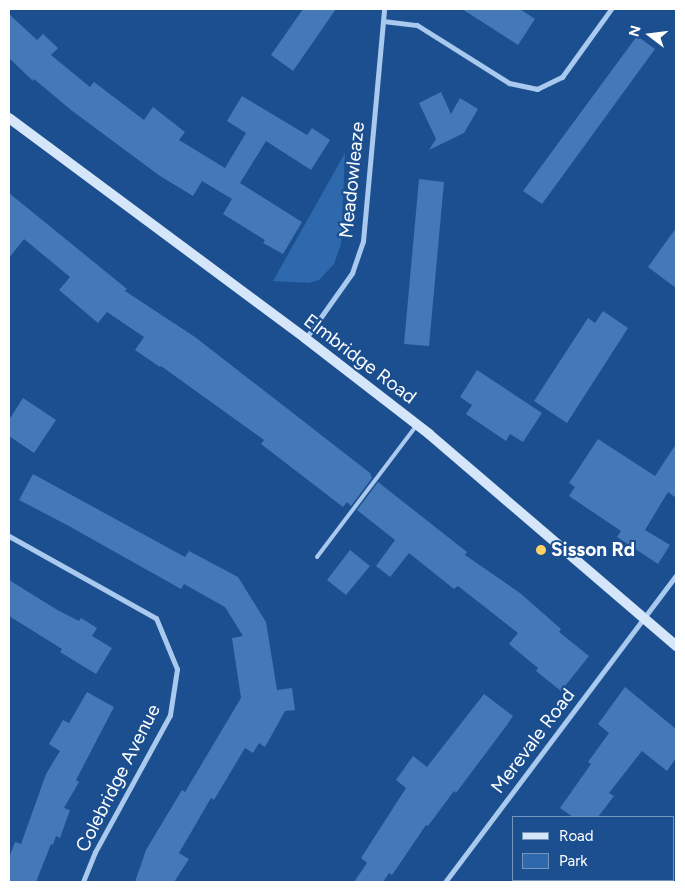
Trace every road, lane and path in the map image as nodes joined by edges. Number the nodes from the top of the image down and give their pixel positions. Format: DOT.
graph roads {
  1 [pos="384,9"];
  2 [pos="611,9"];
  3 [pos="383,21"];
  4 [pos="9,118"];
  5 [pos="305,338"];
  6 [pos="417,424"];
  7 [pos="9,536"];
  8 [pos="317,557"];
  9 [pos="676,575"];
  10 [pos="644,618"];
  11 [pos="676,646"];
  12 [pos="84,882"];
  13 [pos="445,882"];
  1 -- 3 [label="street, Meadowleaze"];
  2 -- 3 [label="street"];
  3 -- 5 [label="street, Meadowleaze"];
  4 -- 5 [label="street, Elmbridge Road"];
  5 -- 6 [label="street, Elmbridge Road"];
  6 -- 8 [label="lane"];
  6 -- 10 [label="street, Elmbridge Road"];
  7 -- 12 [label="street, Colebridge Avenue"];
  9 -- 10 [label="street, Merevale Road"];
  10 -- 11 [label="street, Elmbridge Road"];
  10 -- 13 [label="street, Merevale Road"];
}
